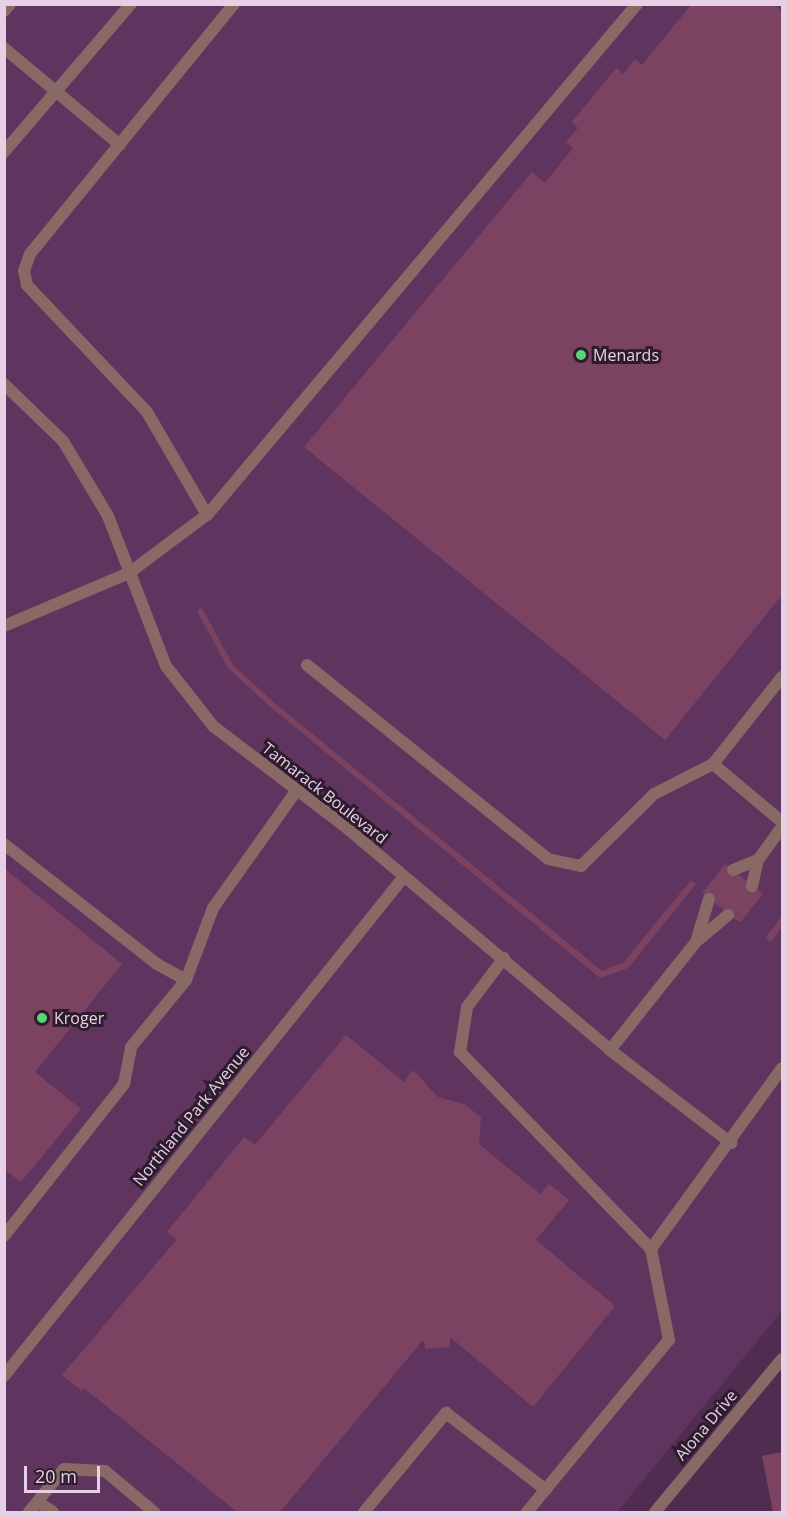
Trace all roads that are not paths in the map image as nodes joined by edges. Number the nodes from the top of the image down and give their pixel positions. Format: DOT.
graph roads {
  1 [pos="10,4"];
  2 [pos="131,4"];
  3 [pos="234,4"];
  4 [pos="637,4"];
  5 [pos="4,11"];
  6 [pos="4,48"];
  7 [pos="57,91"];
  8 [pos="120,145"];
  9 [pos="4,152"];
  10 [pos="4,384"];
  11 [pos="207,515"];
  12 [pos="129,573"];
  13 [pos="4,626"];
  14 [pos="307,665"];
  15 [pos="783,677"];
  16 [pos="713,764"];
  17 [pos="296,791"];
  18 [pos="783,822"];
  19 [pos="783,827"];
  20 [pos="4,844"];
  21 [pos="758,860"];
  22 [pos="733,870"];
  23 [pos="403,878"];
  24 [pos="752,886"];
  25 [pos="709,899"];
  26 [pos="728,915"];
  27 [pos="696,942"];
  28 [pos="504,958"];
  29 [pos="186,980"];
  30 [pos="610,1050"];
  31 [pos="783,1068"];
  32 [pos="731,1143"];
  33 [pos="4,1236"];
  34 [pos="651,1249"];
  35 [pos="783,1359"];
  36 [pos="4,1376"];
  37 [pos="546,1490"];
  38 [pos="38,1502"];
  39 [pos="29,1512"];
  40 [pos="53,1512"];
  41 [pos="154,1512"];
  42 [pos="364,1512"];
  43 [pos="527,1512"];
  44 [pos="655,1512"];
  1 -- 5 [label="street"];
  2 -- 7 [label="street"];
  3 -- 8 [label="street"];
  4 -- 11 [label="street"];
  6 -- 7 [label="street"];
  7 -- 8 [label="street"];
  7 -- 9 [label="street"];
  8 -- 11 [label="street"];
  10 -- 12 [label="street, Tamarack Boulevard"];
  11 -- 12 [label="street"];
  12 -- 13 [label="street"];
  12 -- 17 [label="street, Tamarack Boulevard"];
  14 -- 16 [label="street"];
  15 -- 16 [label="street"];
  16 -- 18 [label="street"];
  17 -- 23 [label="street, Tamarack Boulevard"];
  17 -- 29 [label="street"];
  19 -- 21 [label="street"];
  20 -- 29 [label="street"];
  21 -- 22 [label="street"];
  21 -- 24 [label="street"];
  23 -- 28 [label="street, Tamarack Boulevard"];
  23 -- 36 [label="street, Northland Park Avenue"];
  25 -- 27 [label="street"];
  26 -- 27 [label="street"];
  27 -- 30 [label="street"];
  28 -- 30 [label="street, Tamarack Boulevard"];
  28 -- 34 [label="street"];
  29 -- 33 [label="street"];
  30 -- 32 [label="street, Tamarack Boulevard"];
  31 -- 32 [label="street"];
  32 -- 34 [label="street"];
  34 -- 37 [label="street"];
  35 -- 44 [label="street, Alona Drive"];
  37 -- 42 [label="street"];
  37 -- 43 [label="street"];
  38 -- 39 [label="street"];
  38 -- 40 [label="street"];
  38 -- 41 [label="street"];
}
